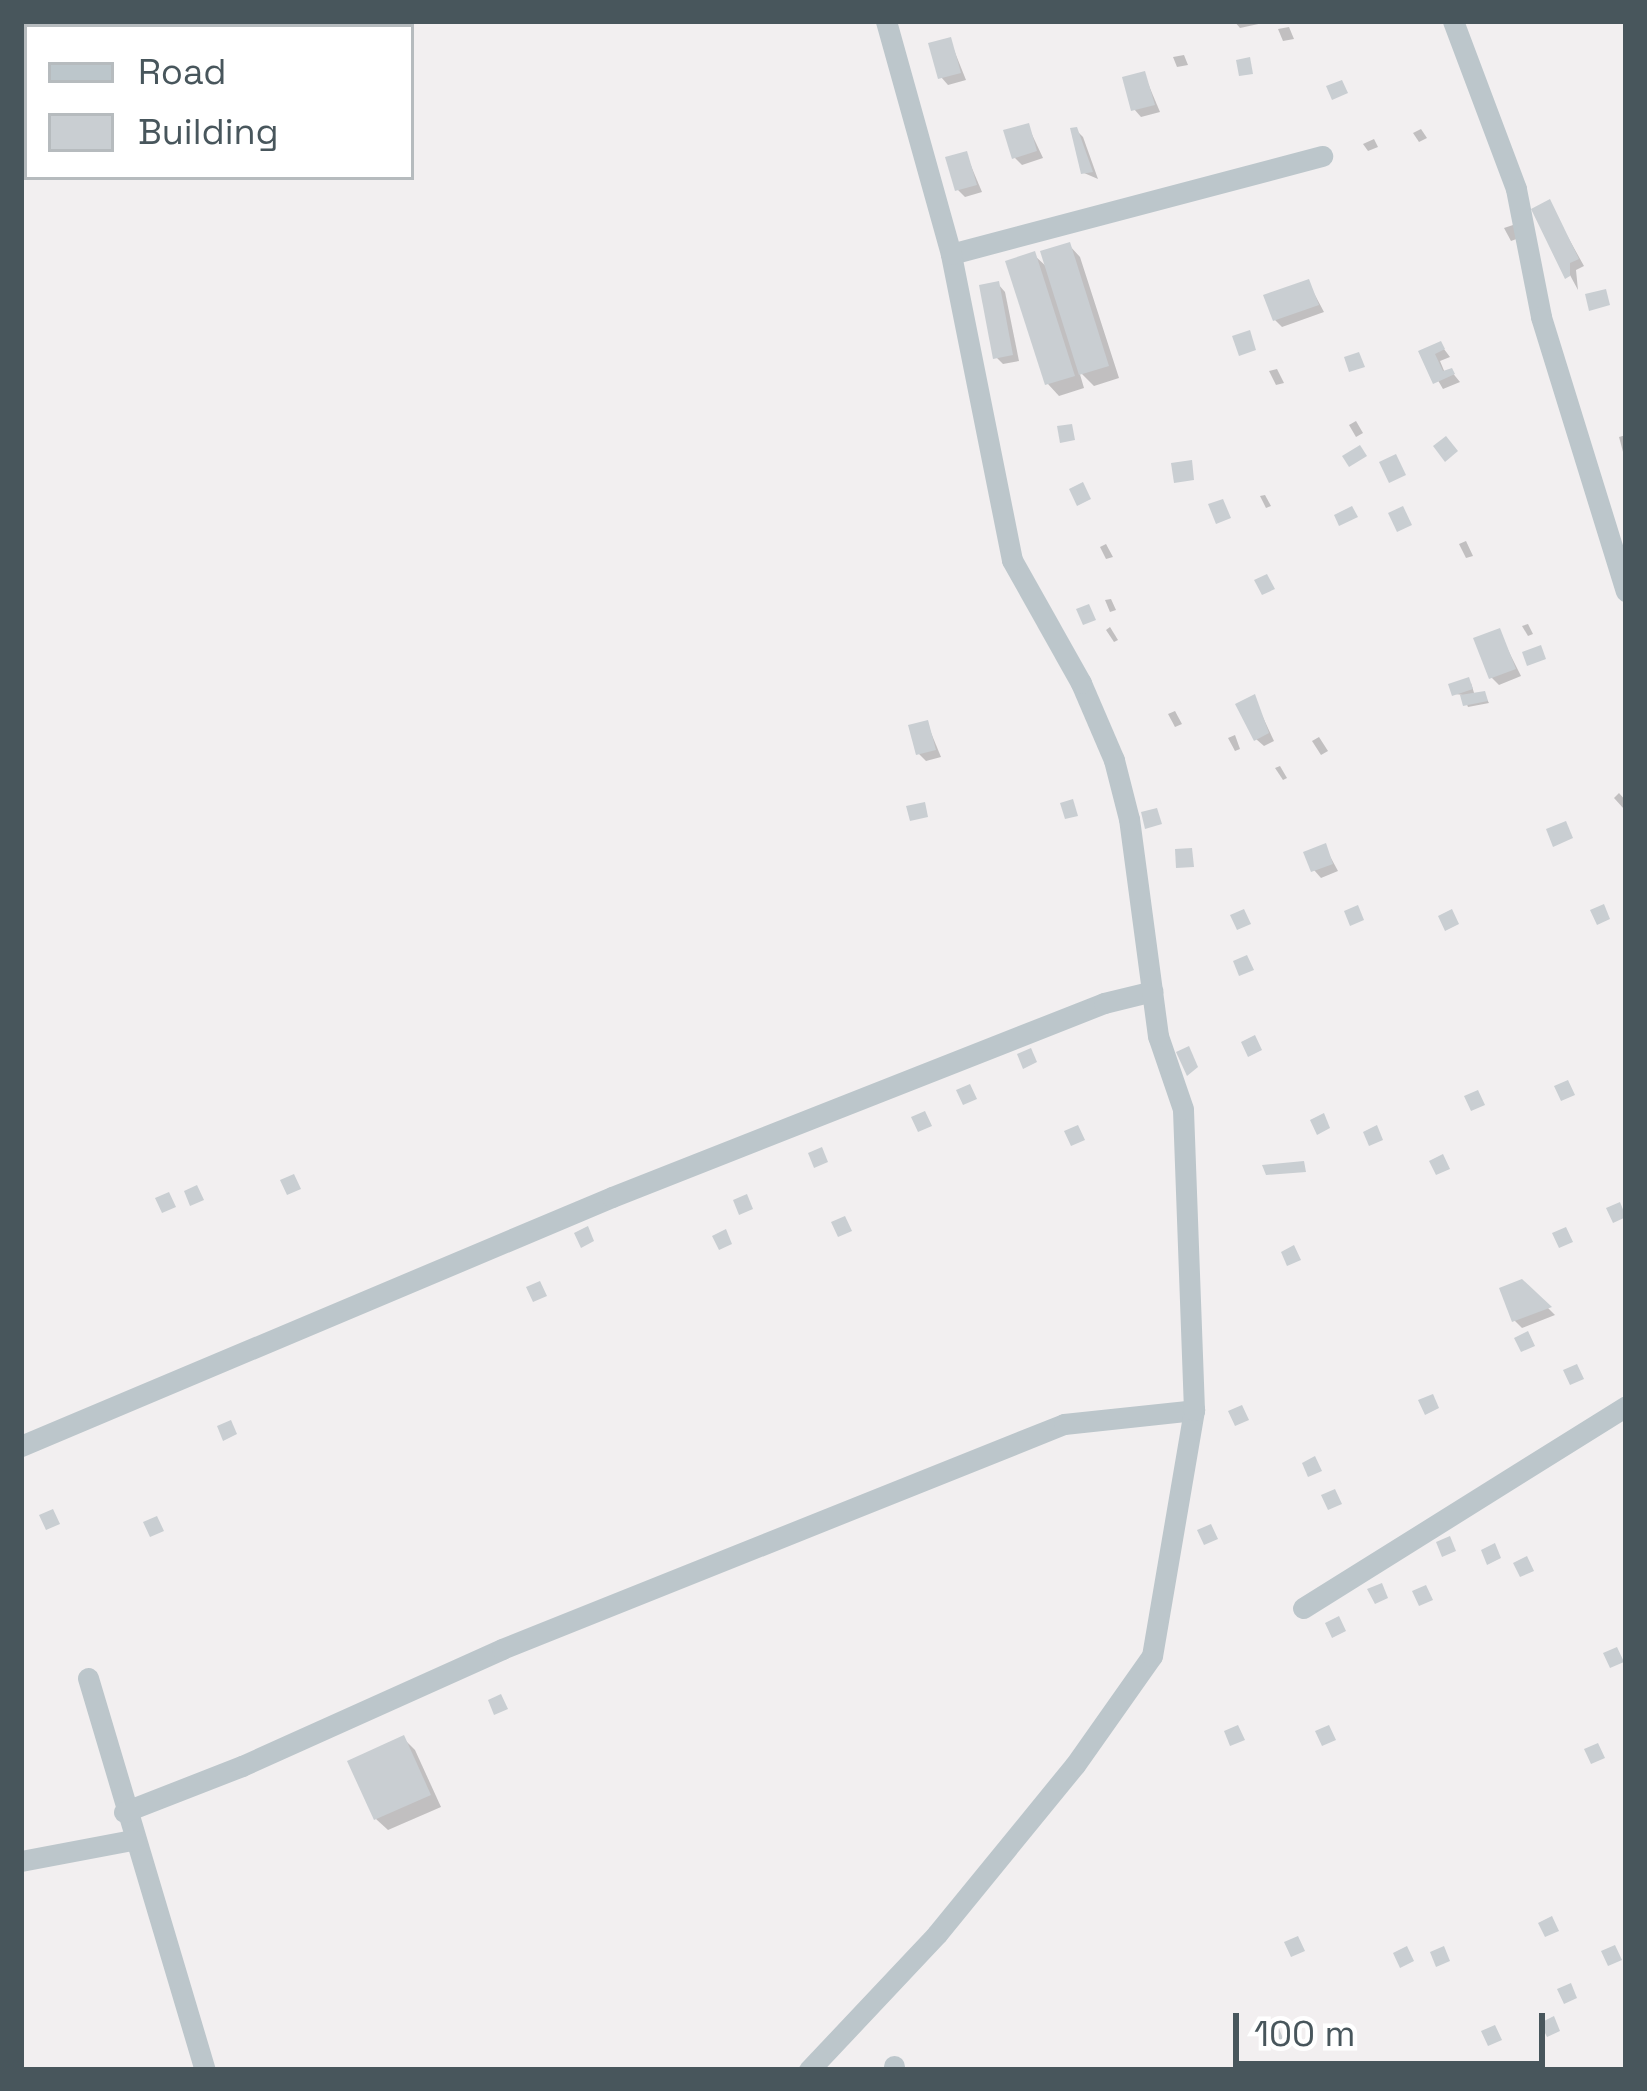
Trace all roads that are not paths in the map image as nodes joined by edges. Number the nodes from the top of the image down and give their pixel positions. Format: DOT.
graph roads {
  1 [pos="886,21"];
  2 [pos="1453,21"];
  3 [pos="1322,156"];
  4 [pos="951,254"];
  5 [pos="1626,590"];
  6 [pos="1153,991"];
  7 [pos="1626,1406"];
  8 [pos="1194,1411"];
  9 [pos="21,1446"];
  10 [pos="1303,1608"];
  11 [pos="88,1678"];
  12 [pos="124,1812"];
  13 [pos="132,1840"];
  14 [pos="21,1861"];
  15 [pos="205,2070"];
  16 [pos="809,2070"];
  1 -- 4 [label="street"];
  2 -- 5 [label="street"];
  3 -- 4 [label="street"];
  4 -- 6 [label="street"];
  6 -- 8 [label="street"];
  6 -- 9 [label="street"];
  7 -- 10 [label="street"];
  8 -- 12 [label="street"];
  8 -- 16 [label="street"];
  11 -- 12 [label="street"];
  12 -- 13 [label="street"];
  13 -- 14 [label="street"];
  13 -- 15 [label="street"];
}
